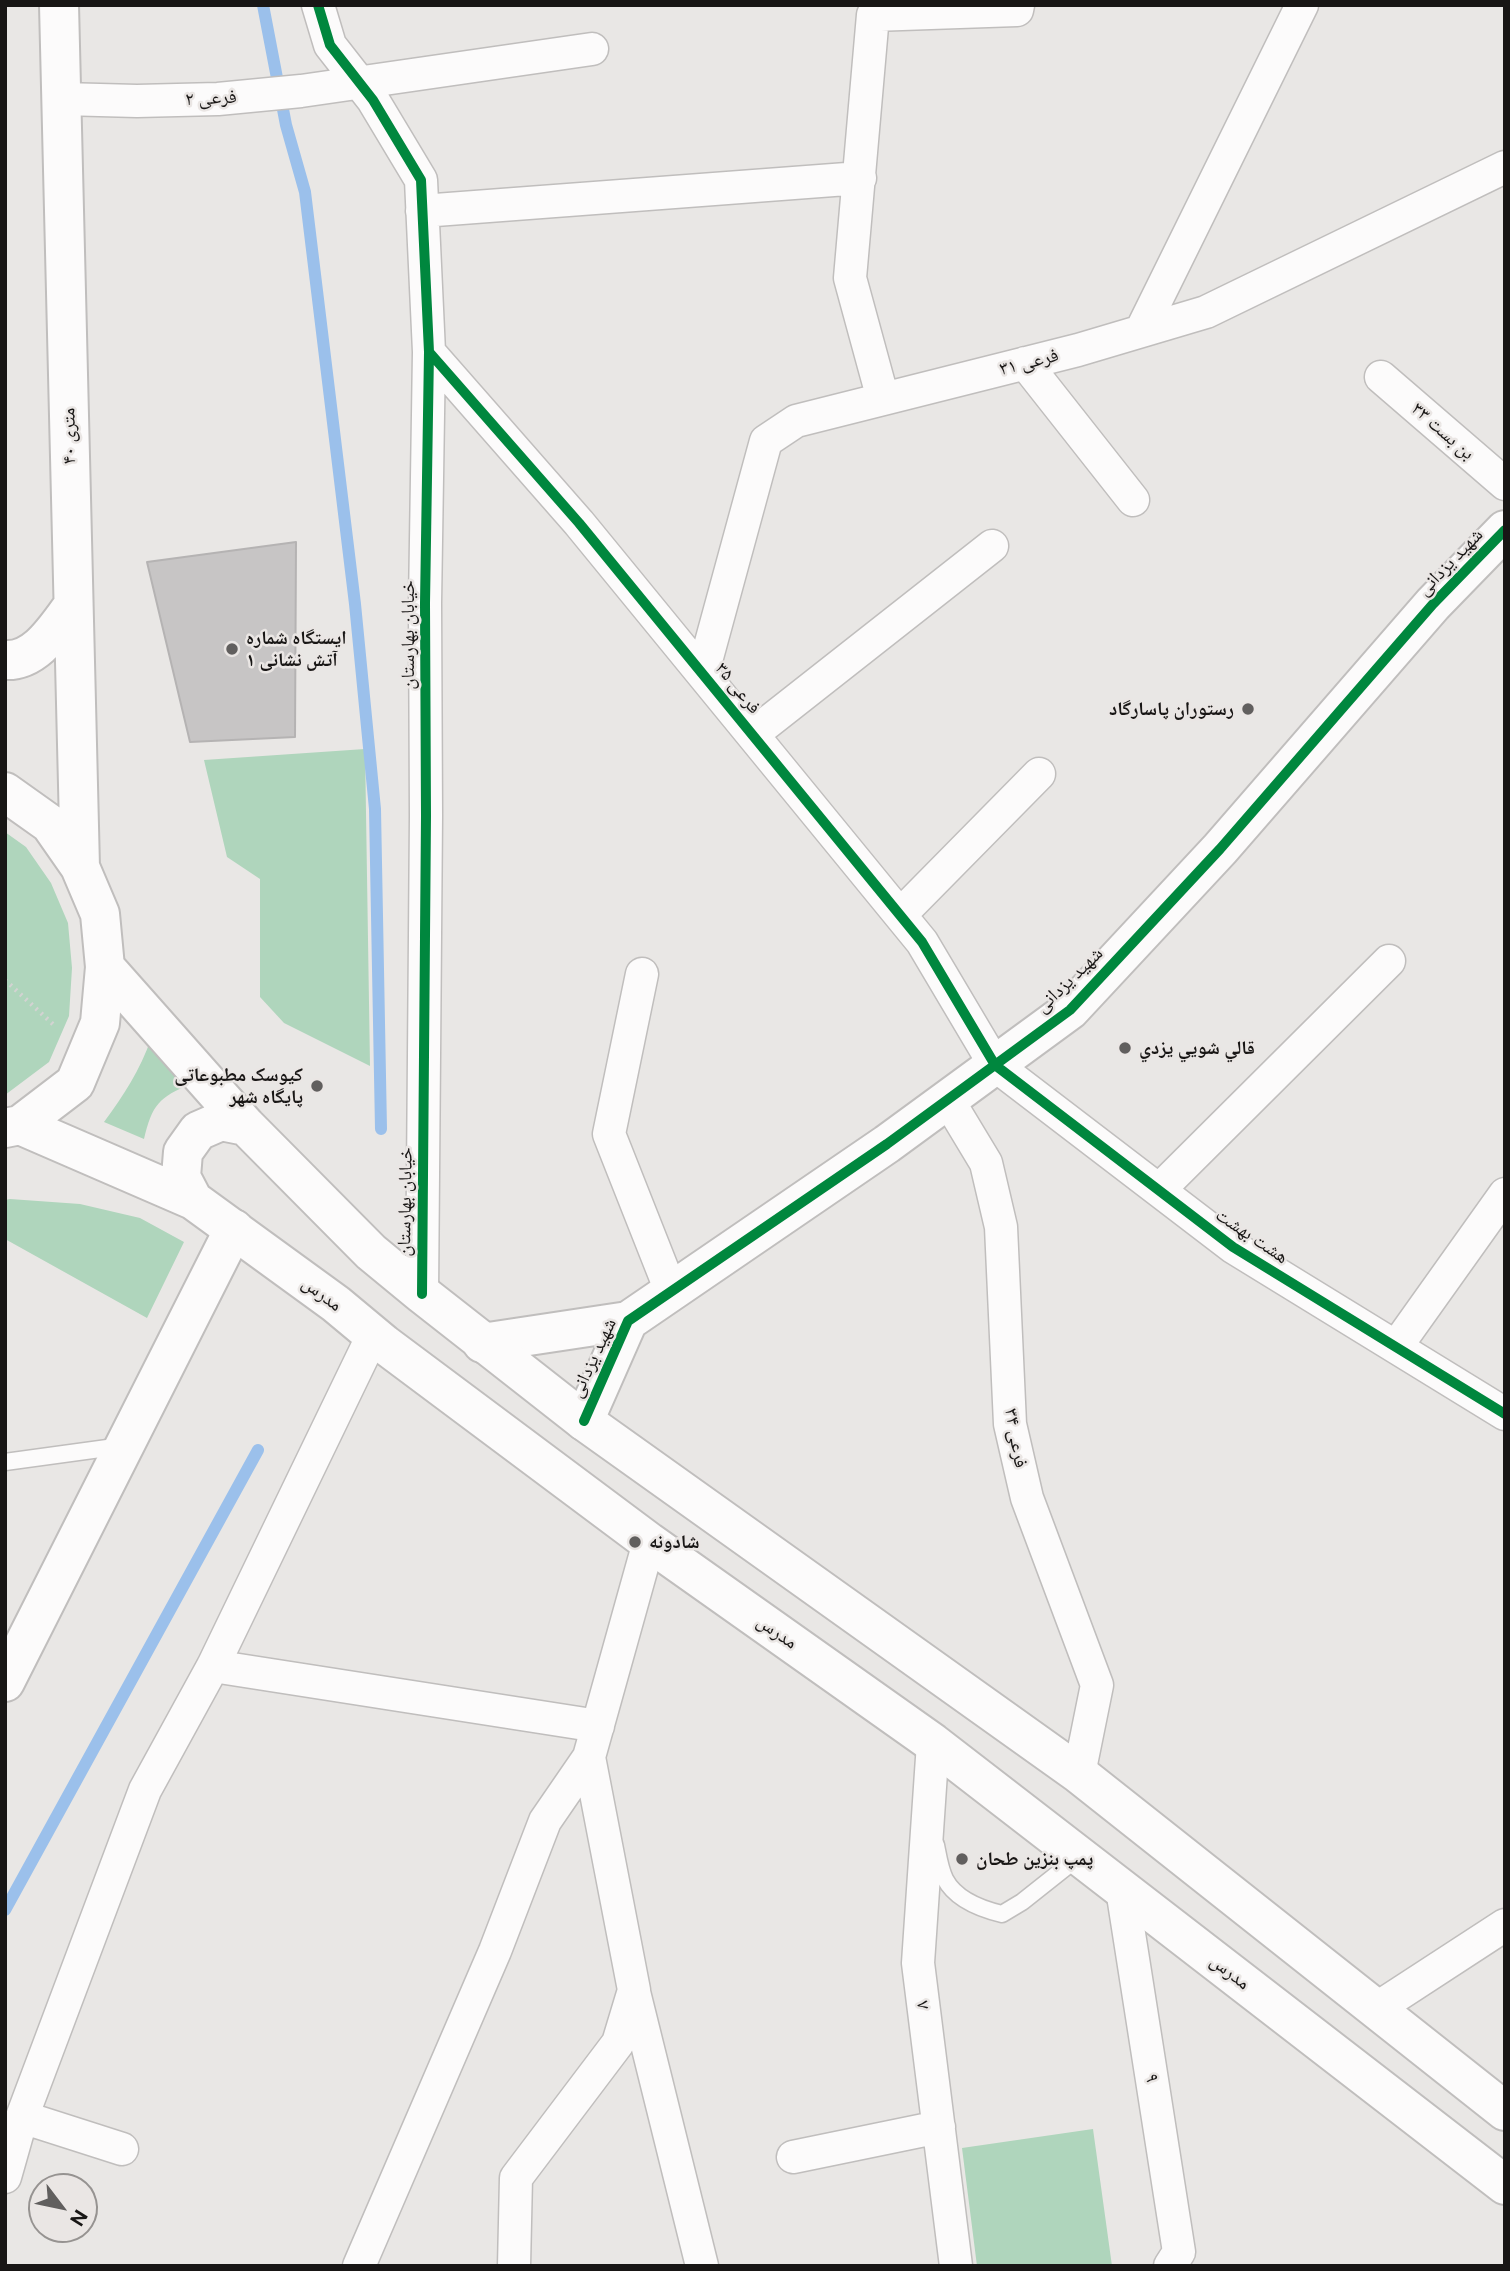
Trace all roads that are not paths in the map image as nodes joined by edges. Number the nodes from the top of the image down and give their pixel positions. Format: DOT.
graph roads {
  1 [pos="59,5"];
  2 [pos="318,5"];
  3 [pos="1018,5"];
  4 [pos="1302,5"];
  5 [pos="592,49"];
  6 [pos="360,82"];
  7 [pos="62,99"];
  8 [pos="1505,167"];
  9 [pos="860,178"];
  10 [pos="422,211"];
  11 [pos="1141,331"];
  12 [pos="429,352"];
  13 [pos="1025,363"];
  14 [pos="1381,377"];
  15 [pos="883,399"];
  16 [pos="1505,484"];
  17 [pos="1133,500"];
  18 [pos="1505,530"];
  19 [pos="992,546"];
  20 [pos="72,607"];
  21 [pos="5,660"];
  22 [pos="703,672"];
  23 [pos="753,734"];
  24 [pos="1040,774"];
  25 [pos="5,792"];
  26 [pos="80,867"];
  27 [pos="900,915"];
  28 [pos="1389,961"];
  29 [pos="105,967"];
  30 [pos="642,974"];
  31 [pos="995,1065"];
  32 [pos="948,1100"];
  33 [pos="246,1126"];
  34 [pos="13,1127"];
  35 [pos="1158,1190"];
  36 [pos="1505,1194"];
  37 [pos="193,1199"];
  38 [pos="234,1229"];
  39 [pos="671,1292"];
  40 [pos="422,1294"];
  41 [pos="628,1321"];
  42 [pos="373,1335"];
  43 [pos="482,1343"];
  44 [pos="1396,1347"];
  45 [pos="1505,1414"];
  46 [pos="584,1421"];
  47 [pos="124,1446"];
  48 [pos="5,1462"];
  49 [pos="649,1542"];
  50 [pos="213,1666"];
  51 [pos="5,1682"];
  52 [pos="598,1726"];
  53 [pos="933,1742"];
  54 [pos="589,1757"];
  55 [pos="1079,1774"];
  56 [pos="929,1819"];
  57 [pos="1080,1856"];
  58 [pos="1122,1889"];
  59 [pos="1505,1925"];
  60 [pos="634,1990"];
  61 [pos="1376,2009"];
  62 [pos="1505,2111"];
  63 [pos="22,2117"];
  64 [pos="939,2127"];
  65 [pos="122,2150"];
  66 [pos="793,2157"];
  67 [pos="5,2176"];
  68 [pos="1505,2185"];
  69 [pos="359,2266"];
  70 [pos="514,2266"];
  71 [pos="702,2266"];
  72 [pos="956,2266"];
  73 [pos="1170,2266"];
  1 -- 7 [label="main road, ۴۰ متری"];
  2 -- 6 [label="street, خیابان بهارستان"];
  3 -- 9 [label="street"];
  4 -- 11 [label="street"];
  5 -- 6 [label="street, فرعی ۲"];
  6 -- 7 [label="street, فرعی ۲"];
  6 -- 10 [label="street, خیابان بهارستان"];
  7 -- 20 [label="main road, ۴۰ متری"];
  8 -- 11 [label="street, فرعی ۳۱"];
  9 -- 10 [label="street"];
  9 -- 15 [label="street"];
  10 -- 12 [label="street, خیابان بهارستان"];
  11 -- 13 [label="street, فرعی ۳۱"];
  12 -- 22 [label="street, فرعی ۳۵"];
  12 -- 40 [label="street, خیابان بهارستان"];
  13 -- 15 [label="street, فرعی ۳۱"];
  13 -- 17 [label="street"];
  14 -- 16 [label="street, بن بست ۳۳"];
  15 -- 22 [label="street, فرعی ۳۱"];
  18 -- 31 [label="main road, شهید یزدانی"];
  19 -- 23 [label="street"];
  20 -- 21 [label="main road"];
  20 -- 26 [label="main road, ۴۰ متری"];
  22 -- 23 [label="street, فرعی ۳۵"];
  23 -- 27 [label="street, فرعی ۳۵"];
  24 -- 27 [label="street"];
  25 -- 26 [label="main road"];
  26 -- 29 [label="main road"];
  27 -- 31 [label="street, فرعی ۳۵"];
  28 -- 35 [label="street"];
  29 -- 33 [label="main road"];
  29 -- 34 [label="main road"];
  30 -- 39 [label="street"];
  31 -- 32 [label="main road, شهید یزدانی"];
  31 -- 35 [label="street, هشت بهشت"];
  32 -- 39 [label="main road, شهید یزدانی"];
  32 -- 55 [label="street, فرعی ۳۴"];
  33 -- 37 [label="main road"];
  33 -- 40 [label="main road"];
  34 -- 37 [label="main road, مدرس"];
  35 -- 44 [label="street, هشت بهشت"];
  36 -- 44 [label="street"];
  37 -- 38 [label="main road, مدرس"];
  38 -- 42 [label="main road, مدرس"];
  38 -- 47 [label="main road"];
  39 -- 41 [label="main road, شهید یزدانی"];
  40 -- 43 [label="main road"];
  41 -- 43 [label="main road"];
  41 -- 46 [label="main road, شهید یزدانی"];
  42 -- 49 [label="main road, مدرس"];
  42 -- 50 [label="street"];
  43 -- 46 [label="main road"];
  44 -- 45 [label="street, هشت بهشت"];
  46 -- 55 [label="main road"];
  47 -- 48 [label="lane"];
  47 -- 51 [label="main road"];
  49 -- 52 [label="street"];
  49 -- 53 [label="main road, مدرس"];
  50 -- 52 [label="street"];
  50 -- 63 [label="street"];
  52 -- 54 [label="street"];
  53 -- 56 [label="street, ۷"];
  53 -- 57 [label="main road, مدرس"];
  54 -- 60 [label="street"];
  54 -- 69 [label="street"];
  55 -- 61 [label="main road"];
  56 -- 57 [label="lane"];
  56 -- 64 [label="street, ۷"];
  57 -- 58 [label="main road, مدرس"];
  58 -- 68 [label="main road, مدرس"];
  58 -- 73 [label="street, ۹"];
  59 -- 61 [label="street"];
  60 -- 70 [label="street"];
  60 -- 71 [label="street"];
  61 -- 62 [label="main road"];
  63 -- 65 [label="street"];
  63 -- 67 [label="street"];
  64 -- 66 [label="street"];
  64 -- 72 [label="street, ۷"];
}
